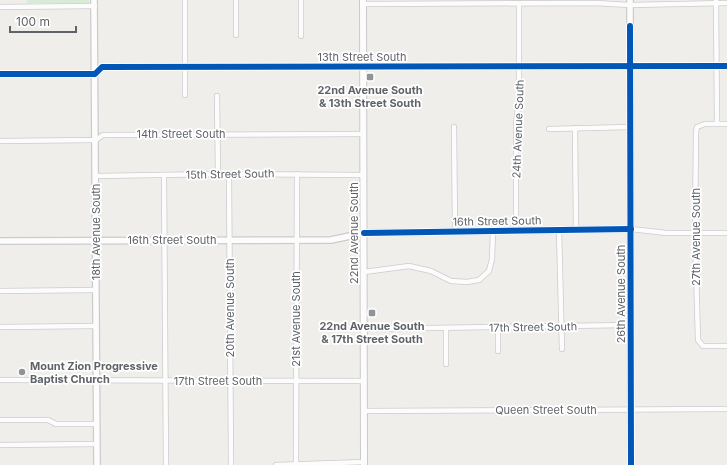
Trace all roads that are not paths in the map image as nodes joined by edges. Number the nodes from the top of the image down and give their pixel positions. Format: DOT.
graph roads {
  1 [pos="185,0"];
  2 [pos="236,0"];
  3 [pos="301,0"];
  4 [pos="716,1"];
  5 [pos="363,2"];
  6 [pos="630,2"];
  7 [pos="94,3"];
  8 [pos="727,3"];
  9 [pos="519,4"];
  10 [pos="0,7"];
  11 [pos="236,35"];
  12 [pos="301,36"];
  13 [pos="185,66"];
  14 [pos="717,66"];
  15 [pos="727,66"];
  16 [pos="363,67"];
  17 [pos="519,67"];
  18 [pos="630,67"];
  19 [pos="0,74"];
  20 [pos="95,74"];
  21 [pos="185,95"];
  22 [pos="217,96"];
  23 [pos="717,123"];
  24 [pos="727,124"];
  25 [pos="454,127"];
  26 [pos="630,127"];
  27 [pos="575,128"];
  28 [pos="548,129"];
  29 [pos="218,134"];
  30 [pos="363,134"];
  31 [pos="96,140"];
  32 [pos="0,141"];
  33 [pos="218,174"];
  34 [pos="297,174"];
  35 [pos="363,174"];
  36 [pos="164,175"];
  37 [pos="230,175"];
  38 [pos="96,176"];
  39 [pos="631,228"];
  40 [pos="576,229"];
  41 [pos="516,230"];
  42 [pos="559,230"];
  43 [pos="455,231"];
  44 [pos="493,231"];
  45 [pos="364,232"];
  46 [pos="695,233"];
  47 [pos="727,233"];
  48 [pos="296,239"];
  49 [pos="0,240"];
  50 [pos="96,240"];
  51 [pos="165,240"];
  52 [pos="230,240"];
  53 [pos="364,272"];
  54 [pos="96,290"];
  55 [pos="0,291"];
  56 [pos="96,326"];
  57 [pos="562,326"];
  58 [pos="631,326"];
  59 [pos="0,327"];
  60 [pos="498,327"];
  61 [pos="446,328"];
  62 [pos="364,329"];
  63 [pos="727,346"];
  64 [pos="562,350"];
  65 [pos="498,351"];
  66 [pos="446,364"];
  67 [pos="0,380"];
  68 [pos="96,380"];
  69 [pos="165,381"];
  70 [pos="230,381"];
  71 [pos="296,381"];
  72 [pos="364,381"];
  73 [pos="631,409"];
  74 [pos="727,409"];
  75 [pos="364,411"];
  76 [pos="0,420"];
  77 [pos="96,424"];
  78 [pos="97,444"];
  79 [pos="0,445"];
  80 [pos="296,464"];
  81 [pos="364,464"];
  82 [pos="97,465"];
  83 [pos="166,465"];
  84 [pos="231,465"];
  85 [pos="276,465"];
  86 [pos="631,465"];
  1 -- 13 [label="street"];
  2 -- 11 [label="street"];
  3 -- 12 [label="street"];
  4 -- 6 [label="street"];
  4 -- 8 [label="street"];
  4 -- 14 [label="street"];
  5 -- 9 [label="street"];
  5 -- 16 [label="main road, 22nd Avenue South"];
  6 -- 9 [label="street"];
  6 -- 18 [label="street, 26th Avenue South"];
  7 -- 10 [label="street"];
  7 -- 20 [label="street, 18th Avenue South"];
  9 -- 17 [label="street, 24th Avenue South"];
  13 -- 16 [label="street, 13th Street South"];
  13 -- 20 [label="street, 13th Street South"];
  13 -- 21 [label="street"];
  14 -- 15 [label="street, 13th Street South"];
  14 -- 18 [label="street, 13th Street South"];
  14 -- 23 [label="street"];
  16 -- 17 [label="street, 13th Street South"];
  16 -- 30 [label="main road, 22nd Avenue South"];
  17 -- 18 [label="street, 13th Street South"];
  17 -- 41 [label="street, 24th Avenue South"];
  18 -- 26 [label="street, 26th Avenue South"];
  19 -- 20 [label="street, 13th Street South"];
  20 -- 31 [label="street, 18th Avenue South"];
  22 -- 29 [label="street"];
  23 -- 24 [label="street"];
  23 -- 46 [label="street, 27th Avenue South"];
  25 -- 43 [label="street"];
  26 -- 27 [label="street"];
  26 -- 39 [label="street, 26th Avenue South"];
  27 -- 28 [label="street"];
  27 -- 40 [label="street"];
  29 -- 30 [label="street, 14th Street South"];
  29 -- 31 [label="street, 14th Street South"];
  29 -- 33 [label="street"];
  30 -- 35 [label="main road, 22nd Avenue South"];
  31 -- 32 [label="street, 14th Street South"];
  31 -- 38 [label="street, 18th Avenue South"];
  33 -- 36 [label="street, 15th Street South"];
  33 -- 37 [label="street, 15th Street South"];
  34 -- 35 [label="street, 15th Street South"];
  34 -- 37 [label="street, 15th Street South"];
  34 -- 48 [label="street, 21st Avenue South"];
  35 -- 45 [label="main road, 22nd Avenue South"];
  36 -- 38 [label="street, 15th Street South"];
  36 -- 51 [label="street"];
  37 -- 52 [label="street, 20th Avenue South"];
  38 -- 50 [label="street, 18th Avenue South"];
  39 -- 40 [label="street, 16th Street South"];
  39 -- 46 [label="street, 16th Street South"];
  39 -- 58 [label="street, 26th Avenue South"];
  40 -- 42 [label="street, 16th Street South"];
  41 -- 42 [label="street, 16th Street South"];
  41 -- 44 [label="street, 16th Street South"];
  42 -- 57 [label="street"];
  43 -- 44 [label="street, 16th Street South"];
  43 -- 45 [label="street, 16th Street South"];
  44 -- 53 [label="street"];
  45 -- 48 [label="street, 16th Street South"];
  45 -- 53 [label="main road, 22nd Avenue South"];
  46 -- 47 [label="street, 16th Street South"];
  46 -- 63 [label="street, 27th Avenue South"];
  48 -- 52 [label="street, 16th Street South"];
  48 -- 71 [label="street, 21st Avenue South"];
  49 -- 50 [label="street, 16th Street South"];
  50 -- 51 [label="street, 16th Street South"];
  50 -- 54 [label="street, 18th Avenue South"];
  51 -- 52 [label="street, 16th Street South"];
  51 -- 69 [label="street"];
  52 -- 70 [label="street, 20th Avenue South"];
  53 -- 62 [label="main road, 22nd Avenue South"];
  54 -- 55 [label="street"];
  54 -- 56 [label="street, 18th Avenue South"];
  56 -- 59 [label="street"];
  56 -- 68 [label="street, 18th Avenue South"];
  57 -- 58 [label="street, 17th Street South"];
  57 -- 60 [label="street, 17th Street South"];
  57 -- 64 [label="street"];
  58 -- 73 [label="street, 26th Avenue South"];
  60 -- 61 [label="street, 17th Street South"];
  60 -- 65 [label="street"];
  61 -- 62 [label="street, 17th Street South"];
  61 -- 66 [label="street"];
  62 -- 72 [label="main road, 22nd Avenue South"];
  67 -- 68 [label="street, 17th Street South"];
  68 -- 69 [label="street, 17th Street South"];
  68 -- 77 [label="street, 18th Avenue South"];
  69 -- 70 [label="street, 17th Street South"];
  69 -- 83 [label="street"];
  70 -- 71 [label="street, 17th Street South"];
  70 -- 84 [label="street, 20th Avenue South"];
  71 -- 72 [label="street, 17th Street South"];
  71 -- 80 [label="street, 21st Avenue South"];
  72 -- 75 [label="main road, 22nd Avenue South"];
  73 -- 74 [label="street, Queen Street South"];
  73 -- 75 [label="street, Queen Street South"];
  73 -- 86 [label="street, 26th Avenue South"];
  75 -- 81 [label="main road, 22nd Avenue South"];
  76 -- 77 [label="street"];
  77 -- 78 [label="street, 18th Avenue South"];
  78 -- 79 [label="street"];
  78 -- 82 [label="street, 18th Avenue South"];
  80 -- 81 [label="street"];
  80 -- 85 [label="street"];
}
